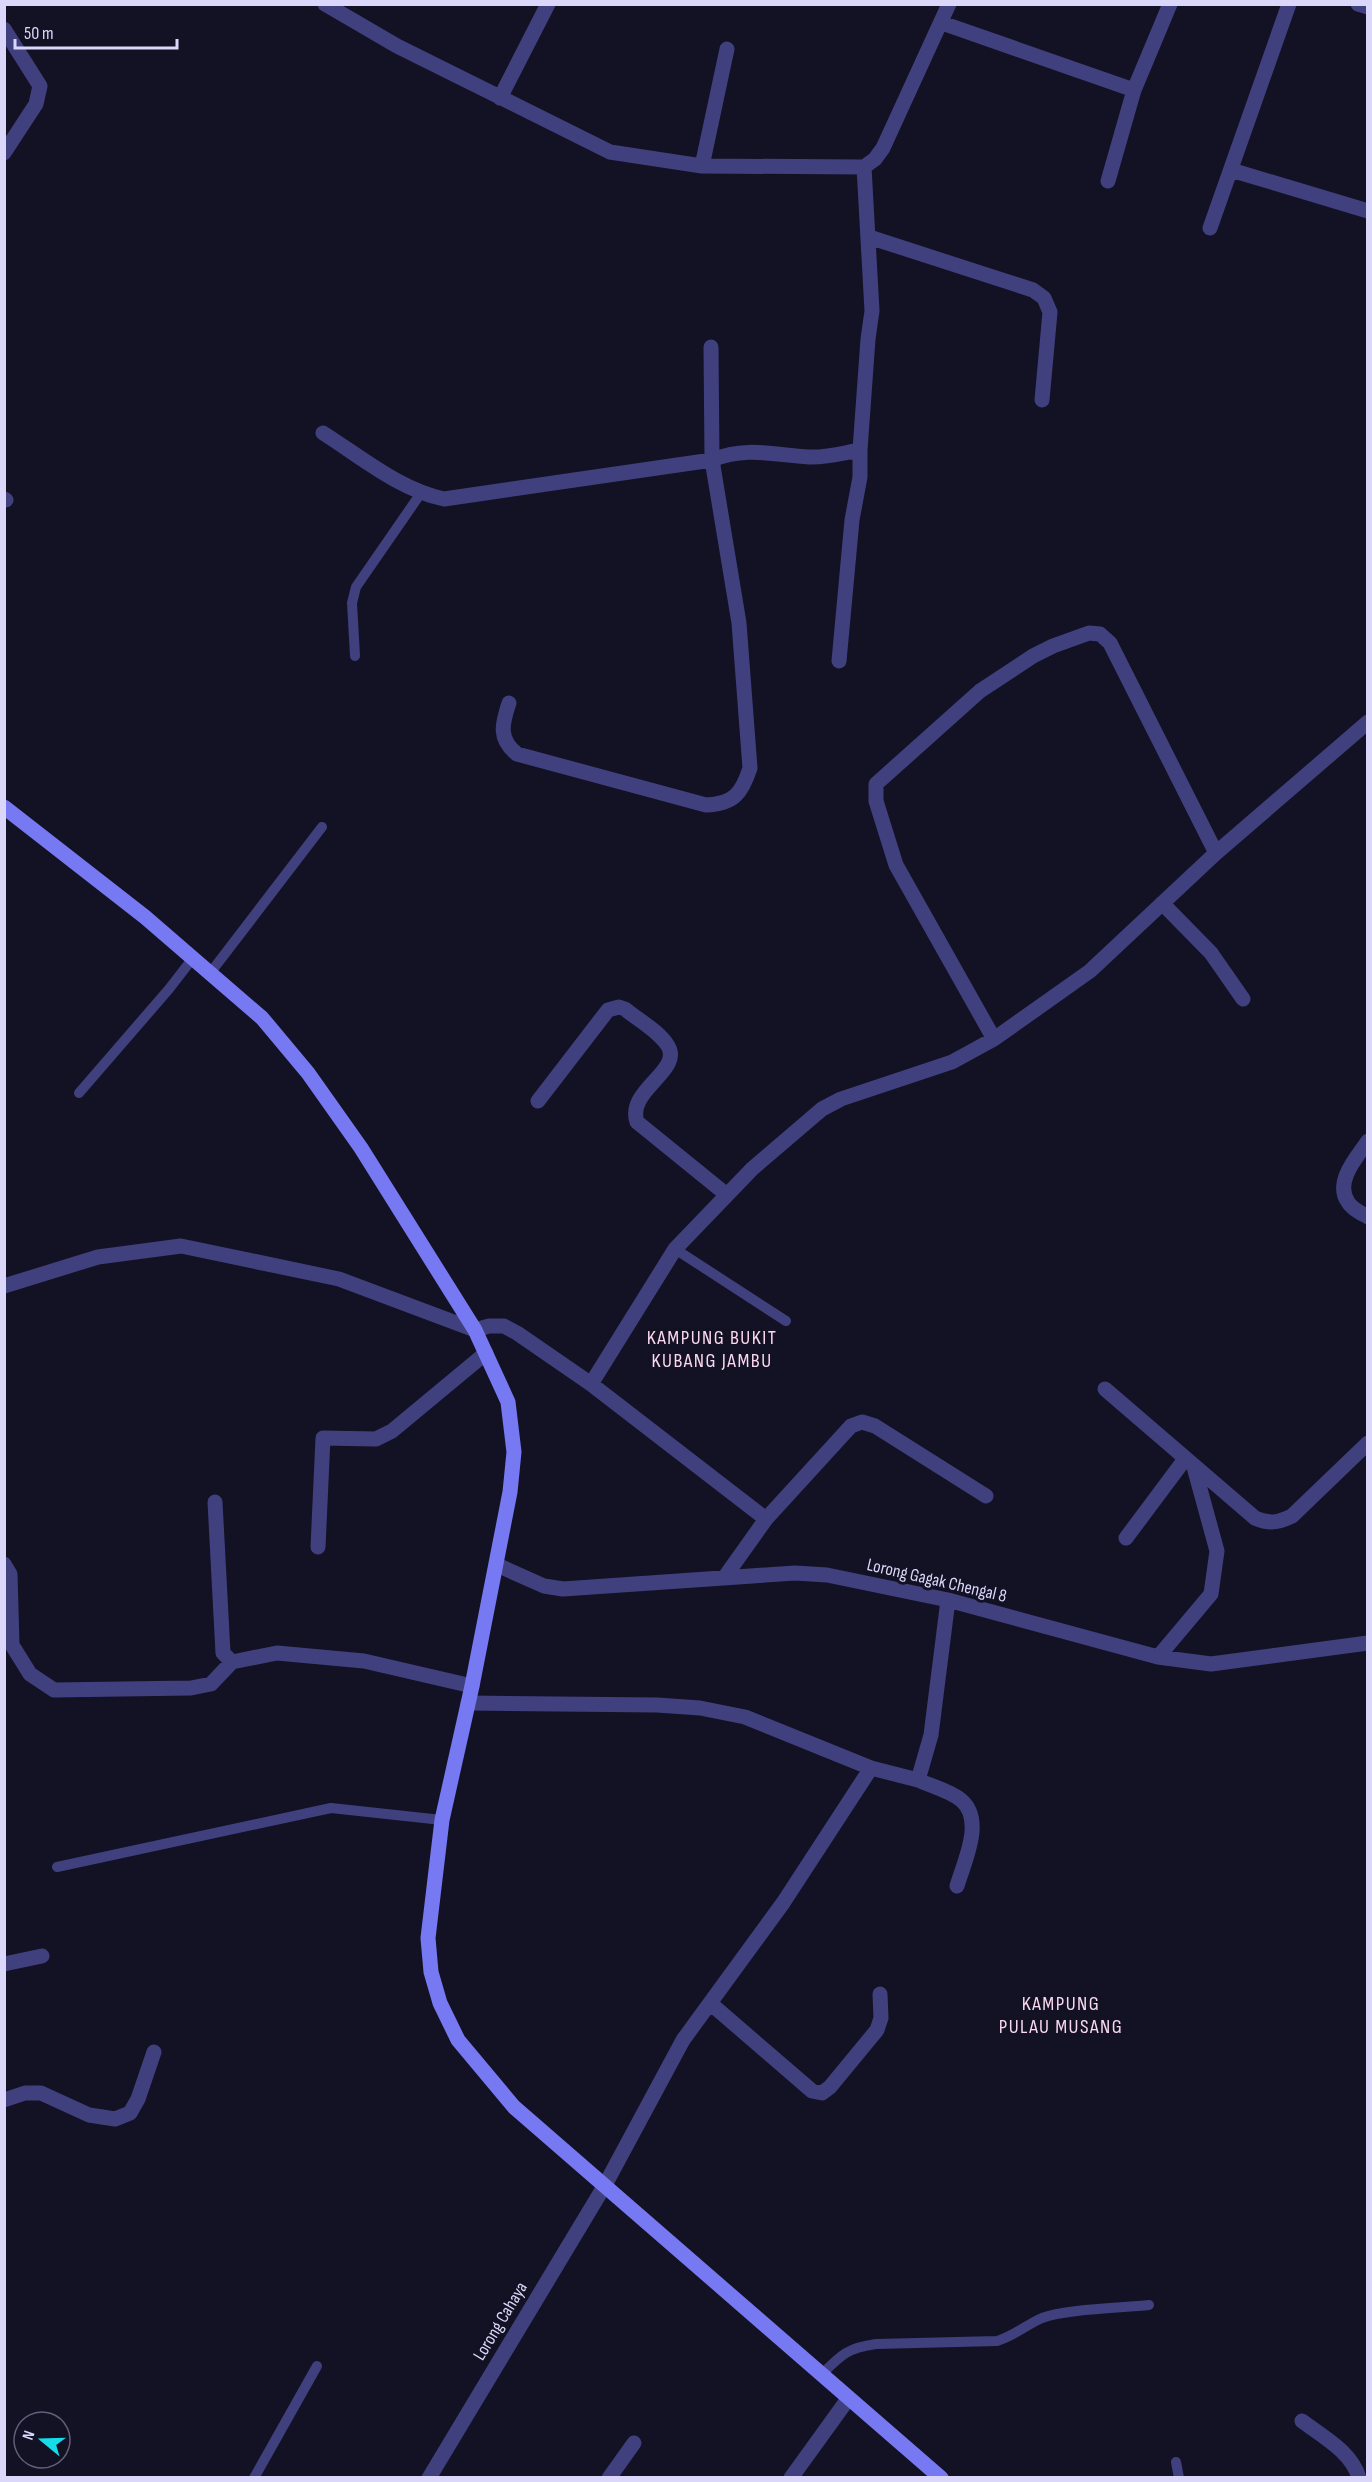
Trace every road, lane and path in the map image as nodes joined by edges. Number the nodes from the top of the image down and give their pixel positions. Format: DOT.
graph roads {
  1 [pos="325,4"];
  2 [pos="548,4"];
  3 [pos="949,4"];
  4 [pos="1170,4"];
  5 [pos="1288,4"];
  6 [pos="1358,4"];
  7 [pos="1368,7"];
  8 [pos="942,23"];
  9 [pos="4,29"];
  10 [pos="727,49"];
  11 [pos="1134,90"];
  12 [pos="500,98"];
  13 [pos="4,153"];
  14 [pos="702,166"];
  15 [pos="864,167"];
  16 [pos="1232,170"];
  17 [pos="1108,181"];
  18 [pos="1368,211"];
  19 [pos="1210,228"];
  20 [pos="869,237"];
  21 [pos="711,347"];
  22 [pos="1042,400"];
  23 [pos="322,433"];
  24 [pos="860,450"];
  25 [pos="712,460"];
  26 [pos="421,493"];
  27 [pos="355,656"];
  28 [pos="839,661"];
  29 [pos="509,703"];
  30 [pos="1368,722"];
  31 [pos="4,807"];
  32 [pos="322,827"];
  33 [pos="1216,853"];
  34 [pos="1162,903"];
  35 [pos="193,958"];
  36 [pos="211,972"];
  37 [pos="1243,999"];
  38 [pos="994,1039"];
  39 [pos="79,1093"];
  40 [pos="538,1101"];
  41 [pos="1368,1141"];
  42 [pos="727,1195"];
  43 [pos="1368,1217"];
  44 [pos="675,1249"];
  45 [pos="4,1286"];
  46 [pos="786,1321"];
  47 [pos="475,1330"];
  48 [pos="486,1353"];
  49 [pos="591,1384"];
  50 [pos="1105,1389"];
  51 [pos="1368,1443"];
  52 [pos="1190,1462"];
  53 [pos="986,1496"];
  54 [pos="215,1502"];
  55 [pos="766,1519"];
  56 [pos="1126,1538"];
  57 [pos="318,1547"];
  58 [pos="4,1564"];
  59 [pos="497,1565"];
  60 [pos="724,1578"];
  61 [pos="948,1600"];
  62 [pos="1368,1643"];
  63 [pos="1158,1657"];
  64 [pos="232,1662"];
  65 [pos="472,1686"];
  66 [pos="468,1703"];
  67 [pos="870,1768"];
  68 [pos="918,1780"];
  69 [pos="442,1820"];
  70 [pos="57,1867"];
  71 [pos="957,1886"];
  72 [pos="42,1956"];
  73 [pos="4,1964"];
  74 [pos="880,1994"];
  75 [pos="710,2003"];
  76 [pos="154,2052"];
  77 [pos="4,2100"];
  78 [pos="605,2185"];
  79 [pos="1149,2305"];
  80 [pos="317,2366"];
  81 [pos="822,2375"];
  82 [pos="848,2399"];
  83 [pos="1302,2421"];
  84 [pos="634,2443"];
  85 [pos="1176,2462"];
  86 [pos="254,2478"];
  87 [pos="429,2478"];
  88 [pos="609,2478"];
  89 [pos="791,2478"];
  90 [pos="941,2478"];
  91 [pos="1179,2478"];
  92 [pos="1359,2478"];
  1 -- 12 [label="street"];
  2 -- 12 [label="street"];
  3 -- 8 [label="street"];
  4 -- 11 [label="street"];
  5 -- 16 [label="street"];
  6 -- 7 [label="street"];
  8 -- 11 [label="street"];
  8 -- 15 [label="street"];
  9 -- 13 [label="street"];
  10 -- 14 [label="street"];
  11 -- 17 [label="street"];
  12 -- 14 [label="street"];
  14 -- 15 [label="street"];
  15 -- 20 [label="street"];
  16 -- 18 [label="street"];
  16 -- 19 [label="street"];
  20 -- 22 [label="street"];
  20 -- 24 [label="street"];
  21 -- 25 [label="street"];
  23 -- 26 [label="street"];
  24 -- 25 [label="street"];
  24 -- 28 [label="street"];
  25 -- 26 [label="street"];
  25 -- 29 [label="street"];
  26 -- 27 [label="lane"];
  30 -- 33 [label="street"];
  31 -- 35 [label="street"];
  32 -- 36 [label="lane"];
  33 -- 34 [label="street"];
  33 -- 38 [label="street"];
  34 -- 37 [label="street"];
  34 -- 38 [label="street"];
  35 -- 36 [label="street"];
  35 -- 39 [label="lane"];
  36 -- 47 [label="street"];
  38 -- 42 [label="street"];
  40 -- 42 [label="street"];
  41 -- 43 [label="street"];
  42 -- 44 [label="street"];
  44 -- 46 [label="lane"];
  44 -- 49 [label="street"];
  45 -- 47 [label="street"];
  47 -- 48 [label="street"];
  47 -- 49 [label="street"];
  48 -- 57 [label="street"];
  48 -- 59 [label="street"];
  49 -- 55 [label="street"];
  50 -- 52 [label="street"];
  51 -- 52 [label="street"];
  52 -- 56 [label="street"];
  52 -- 63 [label="street"];
  53 -- 55 [label="street"];
  54 -- 64 [label="street"];
  55 -- 60 [label="street"];
  58 -- 64 [label="street"];
  59 -- 60 [label="street, Lorong Gagak Chengal 8"];
  59 -- 65 [label="street"];
  60 -- 61 [label="street, Lorong Gagak Chengal 8"];
  61 -- 63 [label="street, Lorong Gagak Chengal 8"];
  61 -- 68 [label="street"];
  62 -- 63 [label="street, Lorong Gagak Chengal 8"];
  64 -- 65 [label="street"];
  65 -- 66 [label="street"];
  66 -- 67 [label="street"];
  66 -- 69 [label="street"];
  67 -- 68 [label="street"];
  67 -- 75 [label="street, Lorong Cahaya"];
  68 -- 71 [label="street"];
  69 -- 70 [label="lane"];
  69 -- 78 [label="street"];
  72 -- 73 [label="street"];
  74 -- 75 [label="street"];
  75 -- 78 [label="street, Lorong Cahaya"];
  76 -- 77 [label="street"];
  78 -- 81 [label="street"];
  78 -- 87 [label="street, Lorong Cahaya"];
  79 -- 81 [label="lane"];
  80 -- 86 [label="lane"];
  81 -- 82 [label="street"];
  82 -- 89 [label="street"];
  82 -- 90 [label="street"];
  83 -- 92 [label="street"];
  84 -- 88 [label="street"];
  85 -- 91 [label="lane"];
}
